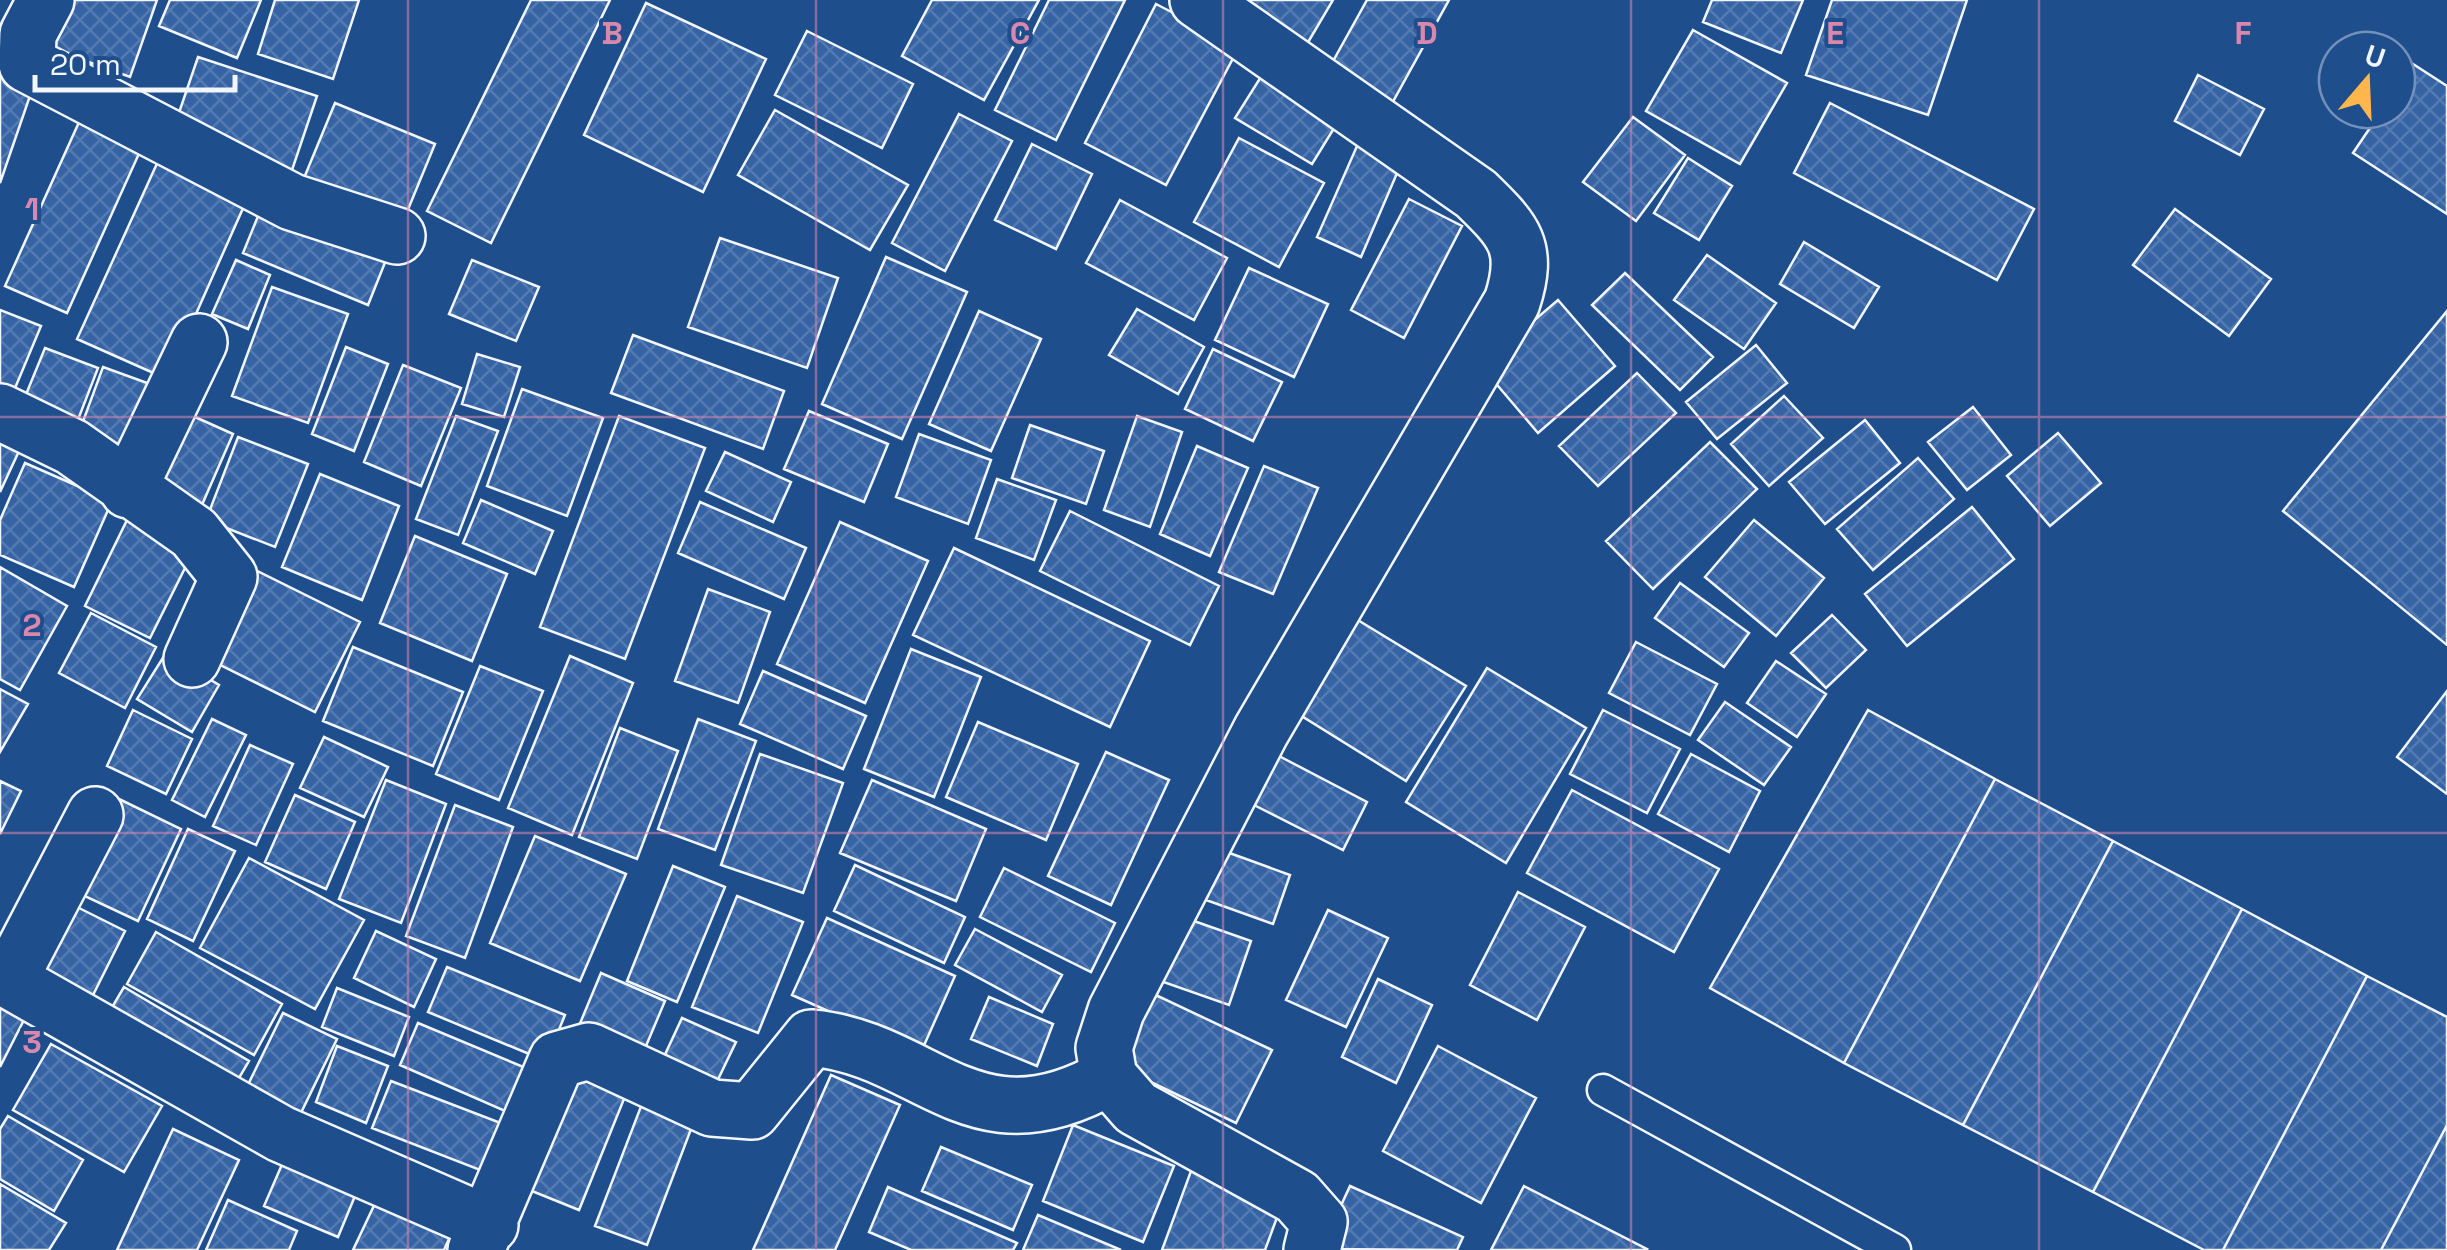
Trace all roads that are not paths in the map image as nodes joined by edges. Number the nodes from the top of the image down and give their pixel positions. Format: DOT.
graph roads {
  1 [pos="46,0"];
  2 [pos="1198,0"];
  3 [pos="397,236"];
  4 [pos="199,342"];
  5 [pos="0,412"];
  6 [pos="128,490"];
  7 [pos="192,659"];
  8 [pos="95,815"];
  9 [pos="4,978"];
  10 [pos="1109,1077"];
  11 [pos="1603,1090"];
  12 [pos="483,1238"];
  13 [pos="1312,1250"];
  14 [pos="1895,1250"];
  1 -- 3 [label="street"];
  2 -- 10 [label="street"];
  4 -- 6 [label="street"];
  5 -- 6 [label="street"];
  6 -- 7 [label="street"];
  8 -- 9 [label="street"];
  9 -- 12 [label="street"];
  10 -- 12 [label="street"];
  10 -- 13 [label="street"];
  11 -- 14 [label="lane"];
}
